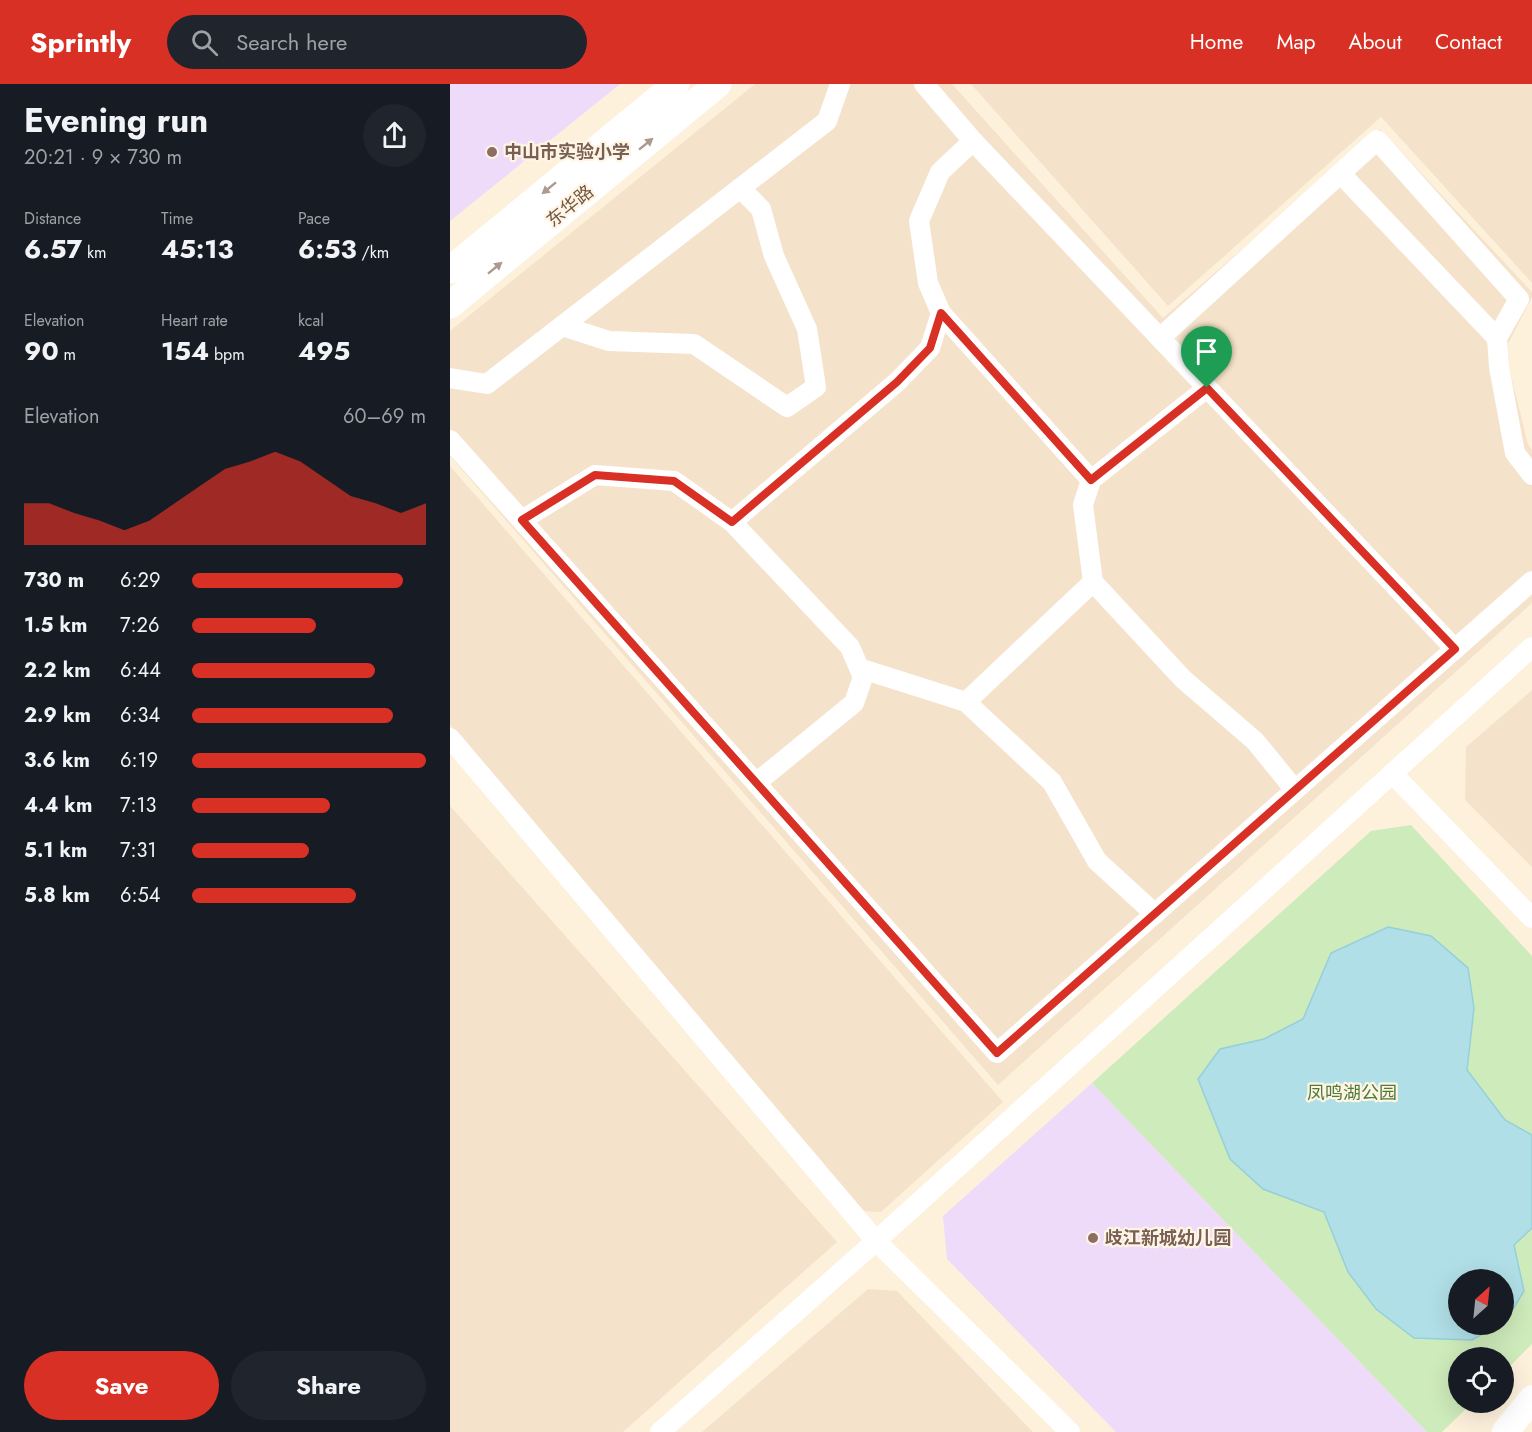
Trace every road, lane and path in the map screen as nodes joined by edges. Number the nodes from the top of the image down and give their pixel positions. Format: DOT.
graph roads {
  1 [pos="676,84"];
  2 [pos="718,84"];
  3 [pos="840,84"];
  4 [pos="924,84"];
  5 [pos="973,141"];
  6 [pos="1340,173"];
  7 [pos="740,188"];
  8 [pos="450,270"];
  9 [pos="450,305"];
  10 [pos="941,313"];
  11 [pos="562,326"];
  12 [pos="1160,338"];
  13 [pos="1497,338"];
  14 [pos="450,378"];
  15 [pos="1207,388"];
  16 [pos="450,440"];
  17 [pos="1532,475"];
  18 [pos="1091,480"];
  19 [pos="522,520"];
  20 [pos="732,522"];
  21 [pos="1532,581"];
  22 [pos="1093,582"];
  23 [pos="1532,647"];
  24 [pos="1455,649"];
  25 [pos="859,668"];
  26 [pos="966,702"];
  27 [pos="450,738"];
  28 [pos="1392,773"];
  29 [pos="756,783"];
  30 [pos="1295,790"];
  31 [pos="1155,914"];
  32 [pos="1532,918"];
  33 [pos="876,1240"];
  34 [pos="1532,1399"];
  35 [pos="660,1432"];
  36 [pos="1070,1432"];
  37 [pos="1505,1432"];
  1 -- 8 [label="main road, 东华路, one-way"];
  9 -- 2 [label="main road, 东华路, one-way"];
  3 -- 7 [label="street"];
  4 -- 5 [label="street"];
  5 -- 10 [label="street"];
  5 -- 12 [label="street"];
  6 -- 12 [label="street"];
  6 -- 13 [label="street"];
  6 -- 13 [label="street"];
  7 -- 11 [label="street"];
  7 -- 11 [label="street"];
  10 -- 18 [label="street"];
  10 -- 20 [label="street"];
  11 -- 14 [label="street"];
  12 -- 15 [label="street"];
  13 -- 17 [label="street"];
  15 -- 18 [label="street"];
  15 -- 24 [label="street"];
  16 -- 19 [label="street"];
  18 -- 22 [label="street"];
  19 -- 20 [label="street"];
  19 -- 29 [label="street"];
  20 -- 25 [label="street"];
  21 -- 24 [label="street"];
  22 -- 26 [label="street"];
  22 -- 30 [label="street"];
  23 -- 28 [label="street"];
  24 -- 30 [label="street"];
  25 -- 26 [label="street"];
  25 -- 29 [label="street"];
  26 -- 31 [label="street"];
  27 -- 33 [label="street"];
  28 -- 32 [label="street"];
  28 -- 33 [label="street"];
  29 -- 31 [label="street"];
  30 -- 31 [label="street"];
  33 -- 35 [label="street"];
  33 -- 36 [label="street"];
  34 -- 37 [label="main road"];
}
